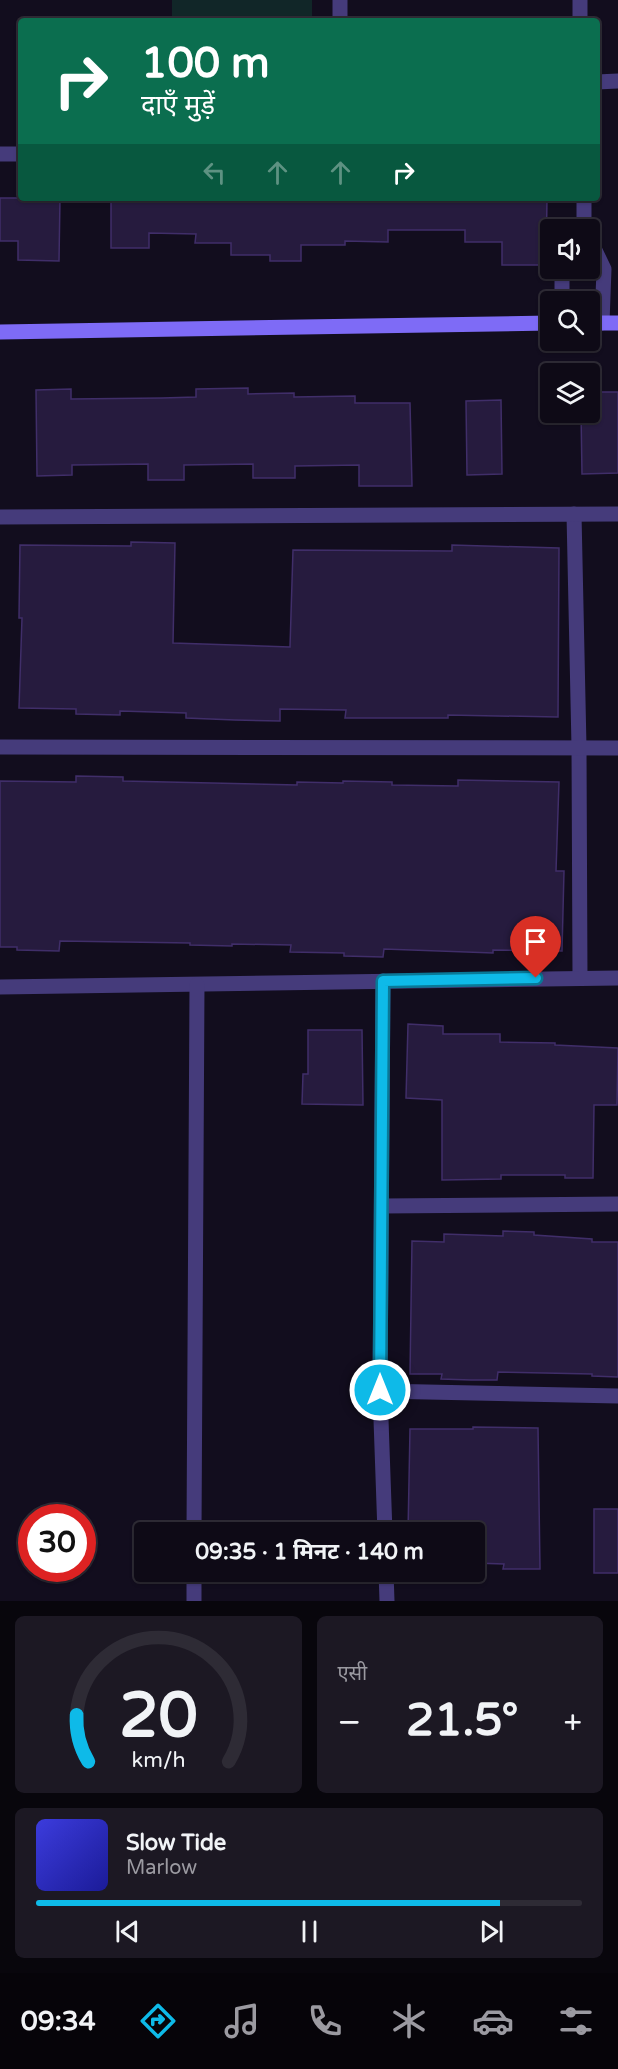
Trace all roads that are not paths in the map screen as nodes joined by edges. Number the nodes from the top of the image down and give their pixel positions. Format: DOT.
graph roads {
  1 [pos="340,0"];
  2 [pos="580,0"];
  3 [pos="340,18"];
  4 [pos="580,18"];
  5 [pos="618,81"];
  6 [pos="600,82"];
  7 [pos="0,154"];
  8 [pos="18,154"];
  9 [pos="584,201"];
  10 [pos="585,219"];
  11 [pos="600,261"];
  12 [pos="600,296"];
  13 [pos="540,323"];
  14 [pos="600,323"];
  15 [pos="618,323"];
  16 [pos="0,332"];
  17 [pos="574,514"];
  18 [pos="618,514"];
  19 [pos="0,517"];
  20 [pos="0,747"];
  21 [pos="579,747"];
  22 [pos="618,747"];
  23 [pos="580,977"];
  24 [pos="618,978"];
  25 [pos="383,981"];
  26 [pos="197,985"];
  27 [pos="0,987"];
  28 [pos="618,1204"];
  29 [pos="382,1206"];
  30 [pos="380,1390"];
  31 [pos="618,1396"];
  32 [pos="195,1522"];
  33 [pos="385,1522"];
  34 [pos="194,1582"];
  35 [pos="386,1582"];
  36 [pos="194,1601"];
  37 [pos="387,1601"];
  1 -- 3 [label="street"];
  2 -- 4 [label="street"];
  5 -- 6 [label="street"];
  7 -- 8 [label="street"];
  9 -- 10 [label="street"];
  11 -- 12 [label="street"];
  13 -- 16 [label="street"];
  14 -- 15 [label="street"];
  17 -- 18 [label="street"];
  17 -- 19 [label="street"];
  17 -- 21 [label="street"];
  20 -- 21 [label="street"];
  21 -- 22 [label="street"];
  21 -- 23 [label="street"];
  23 -- 24 [label="street"];
  23 -- 25 [label="street"];
  25 -- 26 [label="street"];
  25 -- 29 [label="street"];
  26 -- 27 [label="street"];
  26 -- 32 [label="street"];
  28 -- 29 [label="street"];
  29 -- 30 [label="street"];
  30 -- 31 [label="street"];
  30 -- 33 [label="street"];
  34 -- 36 [label="street"];
  35 -- 37 [label="street"];
}
